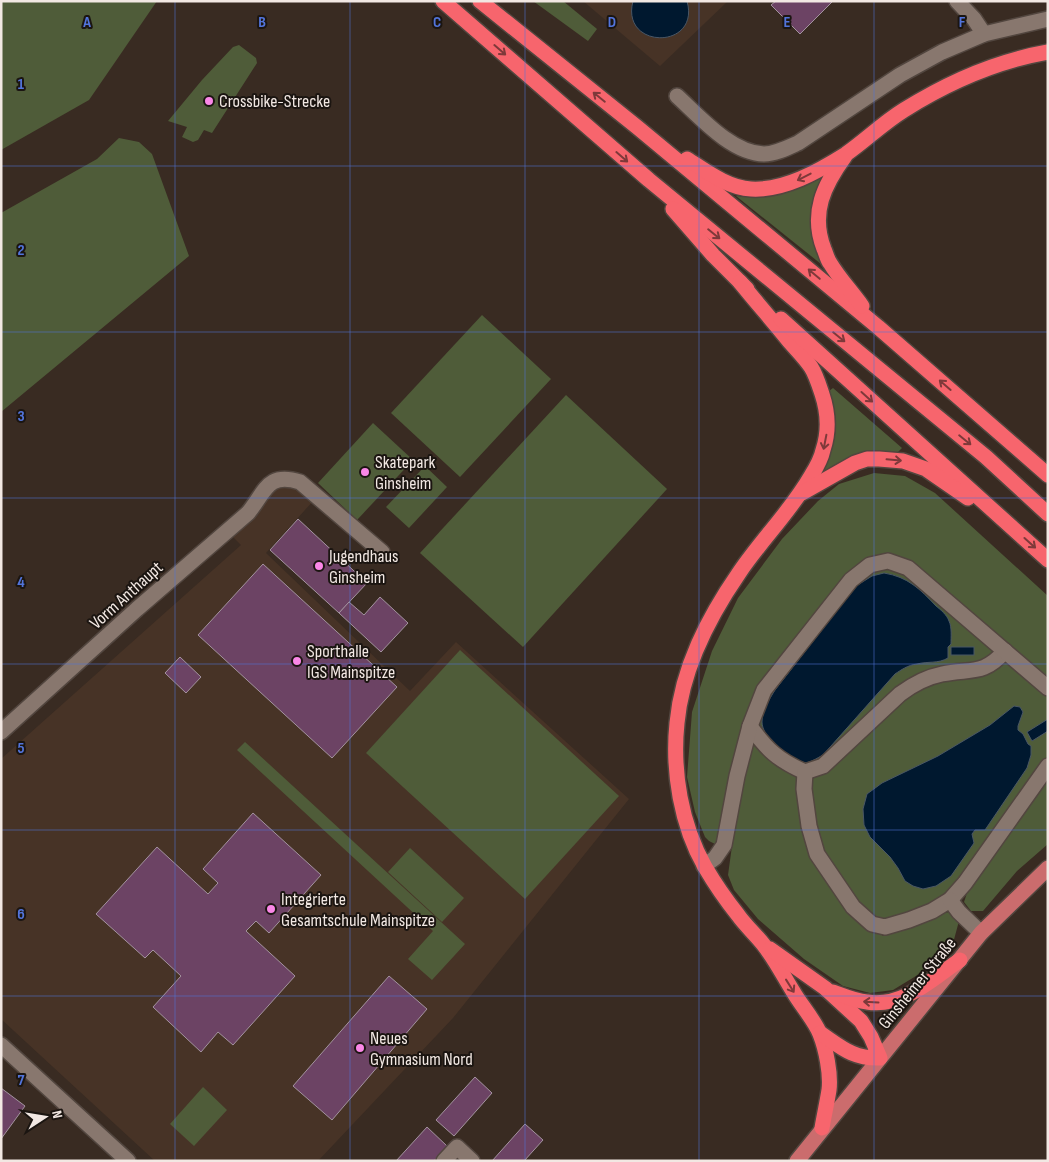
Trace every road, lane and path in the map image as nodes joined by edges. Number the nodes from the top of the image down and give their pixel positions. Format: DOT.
graph roads {
  1 [pos="444,1"];
  2 [pos="480,1"];
  3 [pos="957,1"];
  4 [pos="1048,19"];
  5 [pos="984,34"];
  6 [pos="1048,52"];
  7 [pos="677,96"];
  8 [pos="637,127"];
  9 [pos="847,153"];
  10 [pos="649,180"];
  11 [pos="740,282"];
  12 [pos="878,327"];
  13 [pos="1048,475"];
  14 [pos="801,494"];
  15 [pos="1048,514"];
  16 [pos="1012,527"];
  17 [pos="382,552"];
  18 [pos="1048,560"];
  19 [pos="1005,650"];
  20 [pos="1048,688"];
  21 [pos="750,726"];
  22 [pos="1,732"];
  23 [pos="1048,766"];
  24 [pos="805,772"];
  25 [pos="704,866"];
  26 [pos="1048,868"];
  27 [pos="950,900"];
  28 [pos="981,933"];
  29 [pos="764,945"];
  30 [pos="960,960"];
  31 [pos="825,988"];
  32 [pos="820,1033"];
  33 [pos="2,1048"];
  34 [pos="880,1058"];
  35 [pos="822,1128"];
  36 [pos="128,1161"];
  37 [pos="444,1161"];
  38 [pos="472,1161"];
  39 [pos="797,1161"];
  1 -- 10 [label="highway, one-way"];
  8 -- 2 [label="highway, one-way"];
  3 -- 5 [label="street"];
  4 -- 5 [label="street"];
  5 -- 7 [label="street"];
  6 -- 9 [label="highway"];
  9 -- 8 [label="highway, one-way"];
  12 -- 8 [label="highway, one-way"];
  9 -- 12 [label="highway"];
  10 -- 11 [label="highway"];
  10 -- 15 [label="highway, one-way"];
  11 -- 14 [label="highway, one-way"];
  11 -- 16 [label="highway, one-way"];
  13 -- 12 [label="highway, one-way"];
  14 -- 16 [label="highway, one-way"];
  14 -- 25 [label="highway"];
  16 -- 18 [label="highway, one-way"];
  17 -- 22 [label="street, Vorm Anthaupt"];
  19 -- 20 [label="street"];
  19 -- 21 [label="street"];
  19 -- 24 [label="street"];
  21 -- 24 [label="street"];
  21 -- 25 [label="street"];
  23 -- 27 [label="street"];
  24 -- 27 [label="street"];
  25 -- 29 [label="highway"];
  26 -- 28 [label="main road, Ginsheimer Straße"];
  27 -- 28 [label="street"];
  28 -- 30 [label="main road, Ginsheimer Straße"];
  29 -- 31 [label="highway"];
  29 -- 32 [label="highway, one-way"];
  30 -- 31 [label="highway, one-way"];
  30 -- 34 [label="main road, Ginsheimer Straße"];
  31 -- 34 [label="highway"];
  32 -- 34 [label="highway"];
  32 -- 35 [label="highway"];
  33 -- 36 [label="street"];
  34 -- 35 [label="main road, Ginsheimer Straße"];
  35 -- 39 [label="main road, Ginsheimer Straße"];
  37 -- 38 [label="street"];
}
